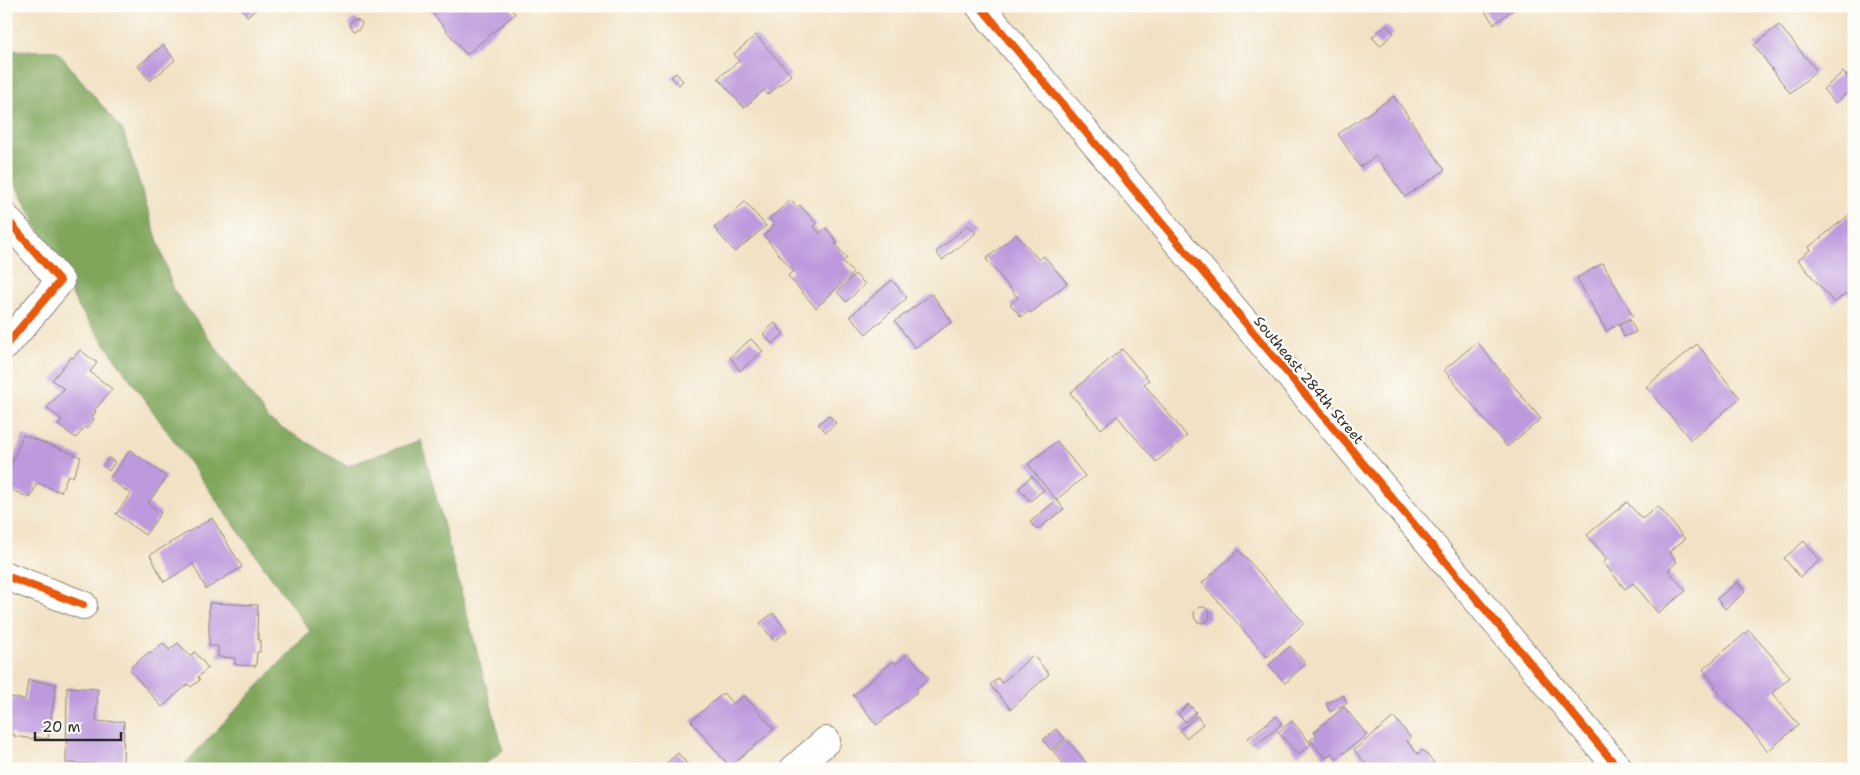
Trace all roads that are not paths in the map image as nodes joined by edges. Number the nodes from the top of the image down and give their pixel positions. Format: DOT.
graph roads {
  1 [pos="980,6"];
  2 [pos="6,218"];
  3 [pos="6,346"];
  4 [pos="6,576"];
  5 [pos="83,605"];
  6 [pos="826,741"];
  7 [pos="794,769"];
  8 [pos="1619,769"];
  1 -- 8 [label="street, Southeast 284th Street"];
  2 -- 3 [label="street"];
  4 -- 5 [label="street"];
  6 -- 7 [label="street"];
}
